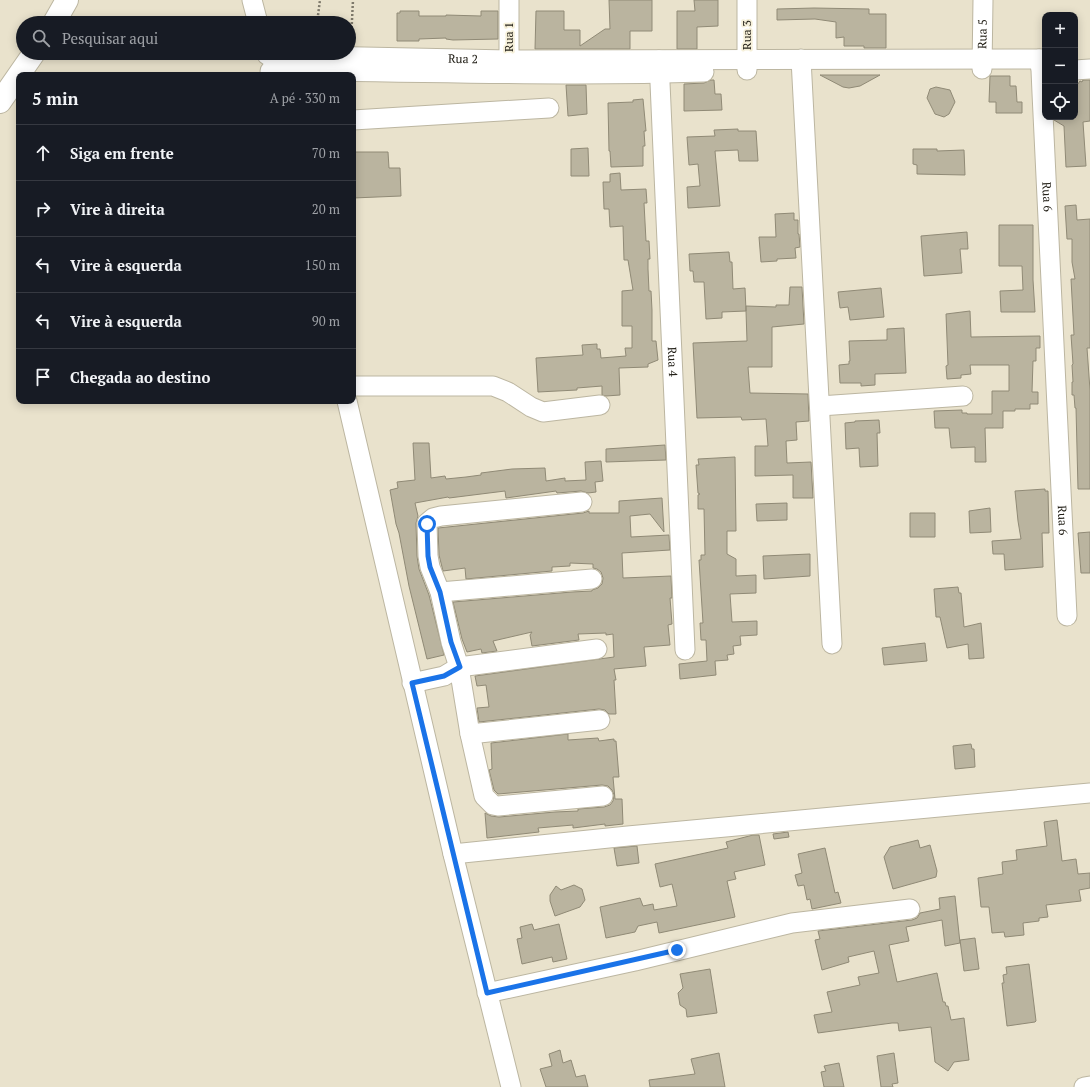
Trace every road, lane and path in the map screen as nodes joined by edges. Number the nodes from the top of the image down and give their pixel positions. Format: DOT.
graph roads {
  1 [pos="67,0"];
  2 [pos="252,0"];
  3 [pos="320,0"];
  4 [pos="352,0"];
  5 [pos="509,0"];
  6 [pos="747,0"];
  7 [pos="983,0"];
  8 [pos="58,16"];
  9 [pos="256,16"];
  10 [pos="318,16"];
  11 [pos="352,16"];
  12 [pos="356,58"];
  13 [pos="1078,58"];
  14 [pos="1090,58"];
  15 [pos="29,60"];
  16 [pos="315,60"];
  17 [pos="983,63"];
  18 [pos="268,64"];
  19 [pos="802,64"];
  20 [pos="1042,64"];
  21 [pos="383,65"];
  22 [pos="747,65"];
  23 [pos="659,66"];
  24 [pos="509,67"];
  25 [pos="1090,69"];
  26 [pos="1078,70"];
  27 [pos="21,72"];
  28 [pos="16,79"];
  29 [pos="1043,84"];
  30 [pos="0,102"];
  31 [pos="549,108"];
  32 [pos="356,120"];
  33 [pos="356,386"];
  34 [pos="963,396"];
  35 [pos="348,404"];
  36 [pos="600,405"];
  37 [pos="820,406"];
  38 [pos="582,502"];
  39 [pos="592,579"];
  40 [pos="440,592"];
  41 [pos="1066,616"];
  42 [pos="832,644"];
  43 [pos="597,649"];
  44 [pos="685,650"];
  45 [pos="460,667"];
  46 [pos="412,683"];
  47 [pos="600,720"];
  48 [pos="470,734"];
  49 [pos="1090,793"];
  50 [pos="603,796"];
  51 [pos="453,854"];
  52 [pos="910,909"];
  53 [pos="487,993"];
  54 [pos="1090,1086"];
  55 [pos="511,1087"];
  56 [pos="1084,1087"];
  1 -- 8 [label="main road"];
  2 -- 9 [label="street"];
  3 -- 10 [label="path"];
  4 -- 11 [label="path"];
  5 -- 24 [label="street, Rua 1"];
  6 -- 22 [label="street, Rua 3"];
  7 -- 17 [label="street, Rua 5"];
  12 -- 21 [label="street, Rua 2"];
  13 -- 14 [label="street"];
  15 -- 27 [label="main road"];
  16 -- 18 [label="street, Rua 2"];
  17 -- 19 [label="street, Rua 6"];
  17 -- 20 [label="street, Rua 6"];
  18 -- 21 [label="street, Rua 2"];
  19 -- 22 [label="street, Rua 6"];
  19 -- 37 [label="street"];
  21 -- 24 [label="street, Rua 2"];
  22 -- 23 [label="street"];
  23 -- 24 [label="street, Rua 2"];
  23 -- 44 [label="street, Rua 4"];
  25 -- 26 [label="street"];
  28 -- 30 [label="main road"];
  29 -- 41 [label="street, Rua 6"];
  31 -- 32 [label="street"];
  33 -- 36 [label="street"];
  34 -- 37 [label="street"];
  35 -- 46 [label="street"];
  37 -- 42 [label="street"];
  38 -- 40 [label="street"];
  39 -- 40 [label="street"];
  40 -- 45 [label="street"];
  43 -- 45 [label="street"];
  45 -- 46 [label="street"];
  45 -- 48 [label="street"];
  46 -- 51 [label="street"];
  47 -- 48 [label="street"];
  48 -- 50 [label="street"];
  49 -- 51 [label="street"];
  51 -- 53 [label="street"];
  52 -- 53 [label="street"];
  53 -- 55 [label="street"];
  54 -- 56 [label="street"];
}
